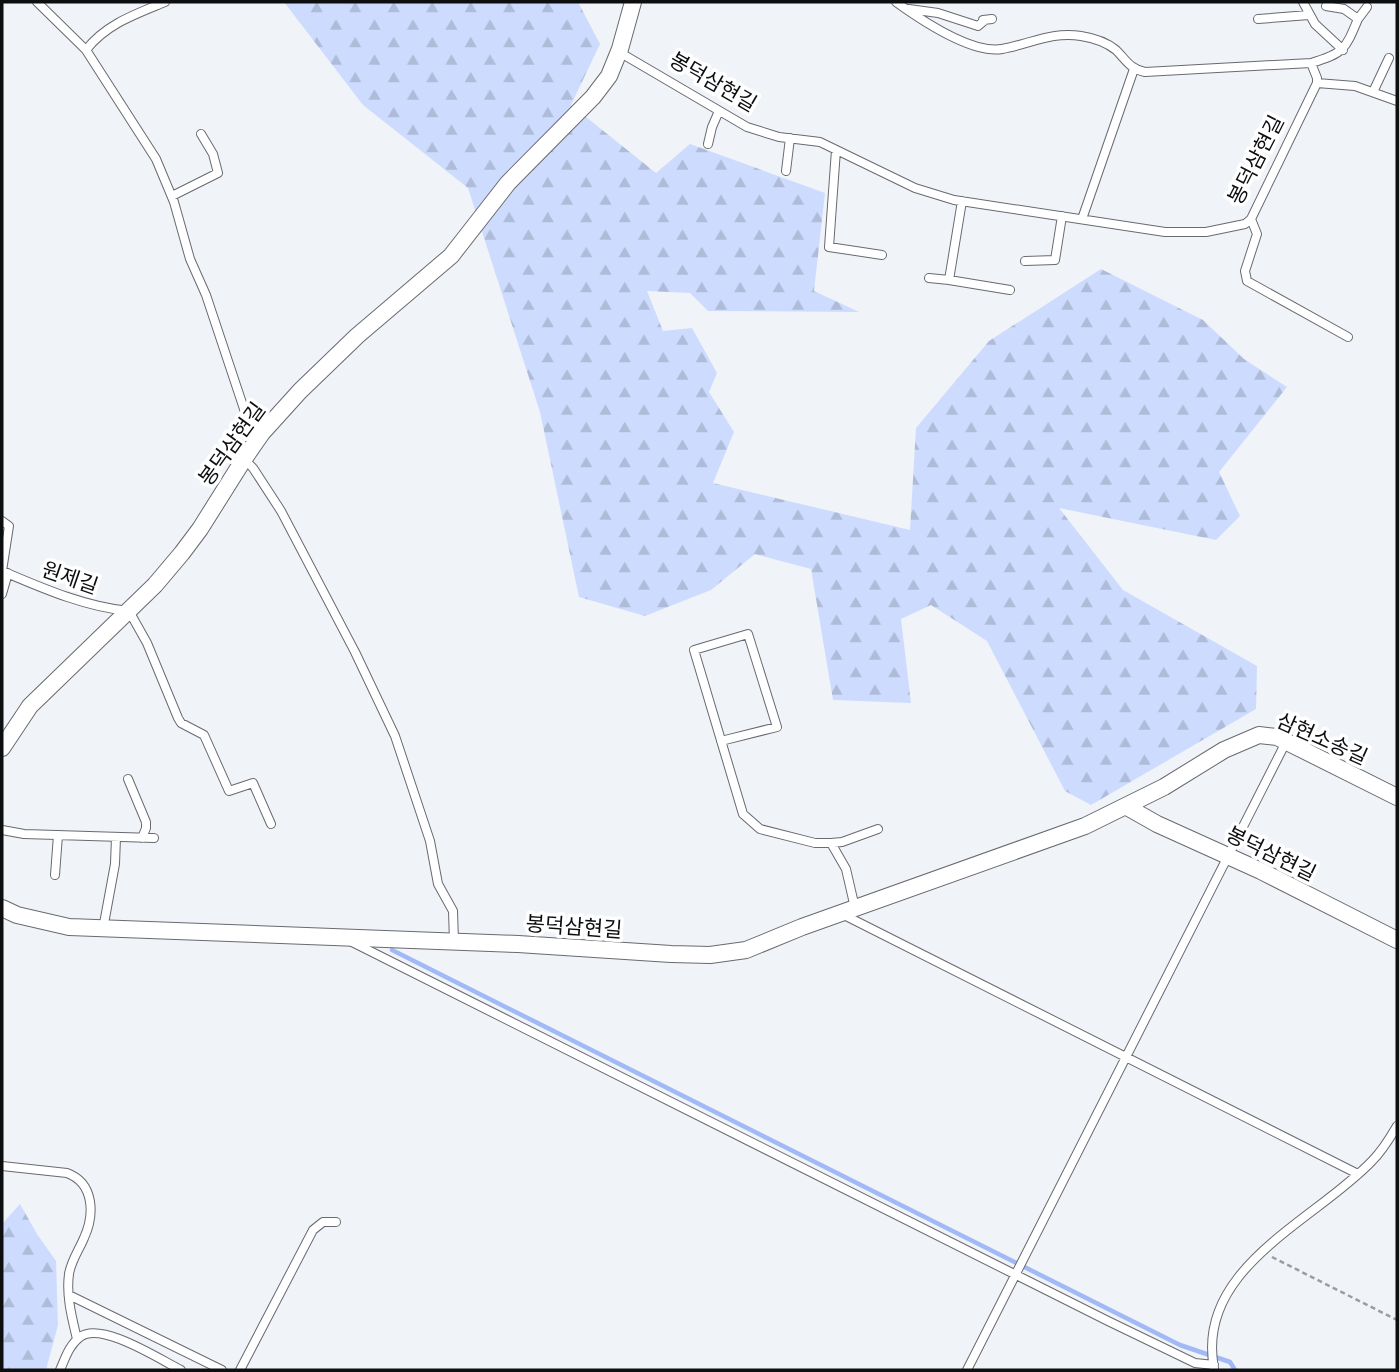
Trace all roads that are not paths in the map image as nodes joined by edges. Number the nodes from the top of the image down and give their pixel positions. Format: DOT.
graph roads {
  1 [pos="37,2"];
  2 [pos="165,2"];
  3 [pos="633,2"];
  4 [pos="895,2"];
  5 [pos="915,2"];
  6 [pos="1303,2"];
  7 [pos="1326,6"];
  8 [pos="1367,7"];
  9 [pos="906,9"];
  10 [pos="1309,15"];
  11 [pos="992,19"];
  12 [pos="1258,19"];
  13 [pos="1358,19"];
  14 [pos="86,50"];
  15 [pos="1343,50"];
  16 [pos="619,52"];
  17 [pos="1389,58"];
  18 [pos="1311,64"];
  19 [pos="1134,69"];
  20 [pos="1317,83"];
  21 [pos="1373,92"];
  22 [pos="1397,101"];
  23 [pos="719,111"];
  24 [pos="201,134"];
  25 [pos="790,138"];
  26 [pos="708,144"];
  27 [pos="836,150"];
  28 [pos="786,172"];
  29 [pos="172,196"];
  30 [pos="961,201"];
  31 [pos="1062,216"];
  32 [pos="1082,219"];
  33 [pos="1251,219"];
  34 [pos="882,255"];
  35 [pos="1025,261"];
  36 [pos="929,278"];
  37 [pos="949,280"];
  38 [pos="1010,290"];
  39 [pos="1348,337"];
  40 [pos="262,433"];
  41 [pos="244,459"];
  42 [pos="2,521"];
  43 [pos="4,572"];
  44 [pos="2,594"];
  45 [pos="129,611"];
  46 [pos="721,741"];
  47 [pos="1286,742"];
  48 [pos="2,748"];
  49 [pos="128,779"];
  50 [pos="1397,797"];
  51 [pos="1124,808"];
  52 [pos="271,824"];
  53 [pos="878,829"];
  54 [pos="2,830"];
  55 [pos="58,835"];
  56 [pos="116,837"];
  57 [pos="142,838"];
  58 [pos="154,838"];
  59 [pos="831,843"];
  60 [pos="1228,855"];
  61 [pos="55,875"];
  62 [pos="2,908"];
  63 [pos="847,911"];
  64 [pos="103,929"];
  65 [pos="345,939"];
  66 [pos="1397,940"];
  67 [pos="454,942"];
  68 [pos="1125,1057"];
  69 [pos="1397,1126"];
  70 [pos="2,1166"];
  71 [pos="1358,1174"];
  72 [pos="336,1222"];
  73 [pos="1015,1274"];
  74 [pos="69,1295"];
  75 [pos="77,1339"];
  76 [pos="1214,1368"];
  77 [pos="60,1370"];
  78 [pos="181,1370"];
  79 [pos="222,1370"];
  80 [pos="240,1370"];
  81 [pos="967,1370"];
  1 -- 14 [label="lane"];
  2 -- 14 [label="lane"];
  3 -- 16 [label="street, 봉덕삼현길"];
  4 -- 9 [label="lane"];
  5 -- 9 [label="lane"];
  6 -- 10 [label="lane"];
  7 -- 13 [label="lane"];
  8 -- 13 [label="lane"];
  9 -- 11 [label="lane"];
  9 -- 19 [label="lane"];
  10 -- 12 [label="lane"];
  10 -- 15 [label="lane"];
  13 -- 15 [label="lane"];
  14 -- 29 [label="lane"];
  15 -- 18 [label="lane"];
  16 -- 23 [label="lane, 봉덕삼현길"];
  16 -- 40 [label="street, 봉덕삼현길"];
  17 -- 21 [label="lane"];
  18 -- 19 [label="lane"];
  18 -- 20 [label="lane"];
  19 -- 32 [label="lane"];
  20 -- 21 [label="lane"];
  20 -- 33 [label="lane, 봉덕삼현길"];
  21 -- 22 [label="lane"];
  23 -- 25 [label="lane, 봉덕삼현길"];
  23 -- 26 [label="lane"];
  24 -- 29 [label="lane"];
  25 -- 27 [label="lane, 봉덕삼현길"];
  25 -- 28 [label="lane"];
  27 -- 30 [label="lane, 봉덕삼현길"];
  27 -- 34 [label="lane"];
  29 -- 40 [label="lane"];
  30 -- 31 [label="lane, 봉덕삼현길"];
  30 -- 37 [label="lane"];
  31 -- 32 [label="lane, 봉덕삼현길"];
  31 -- 35 [label="lane"];
  32 -- 33 [label="lane, 봉덕삼현길"];
  33 -- 39 [label="lane"];
  36 -- 37 [label="lane"];
  37 -- 38 [label="lane"];
  40 -- 41 [label="street, 봉덕삼현길"];
  41 -- 45 [label="street, 봉덕삼현길"];
  41 -- 67 [label="lane"];
  42 -- 43 [label="lane"];
  43 -- 44 [label="lane"];
  43 -- 45 [label="lane, 원제길"];
  45 -- 48 [label="street, 봉덕삼현길"];
  45 -- 52 [label="lane"];
  46 -- 46 [label="lane"];
  46 -- 59 [label="lane"];
  47 -- 50 [label="street, 삼현소송길"];
  47 -- 51 [label="street, 삼현소송길"];
  47 -- 60 [label="lane"];
  49 -- 57 [label="lane"];
  51 -- 60 [label="street, 봉덕삼현길"];
  51 -- 63 [label="street, 봉덕삼현길"];
  53 -- 59 [label="lane"];
  54 -- 55 [label="lane"];
  55 -- 56 [label="lane"];
  55 -- 61 [label="lane"];
  56 -- 57 [label="lane"];
  56 -- 64 [label="lane"];
  57 -- 58 [label="lane"];
  59 -- 63 [label="lane"];
  60 -- 66 [label="street, 봉덕삼현길"];
  60 -- 68 [label="lane"];
  62 -- 64 [label="street, 봉덕삼현길"];
  63 -- 67 [label="street, 봉덕삼현길"];
  63 -- 68 [label="lane"];
  64 -- 65 [label="street, 봉덕삼현길"];
  65 -- 67 [label="street, 봉덕삼현길"];
  65 -- 73 [label="lane"];
  68 -- 71 [label="lane"];
  68 -- 73 [label="lane"];
  69 -- 71 [label="lane"];
  70 -- 74 [label="lane"];
  71 -- 76 [label="lane"];
  72 -- 80 [label="lane"];
  73 -- 76 [label="lane"];
  73 -- 81 [label="lane"];
  74 -- 75 [label="lane"];
  74 -- 79 [label="lane"];
  75 -- 77 [label="lane"];
  75 -- 78 [label="lane"];
}
